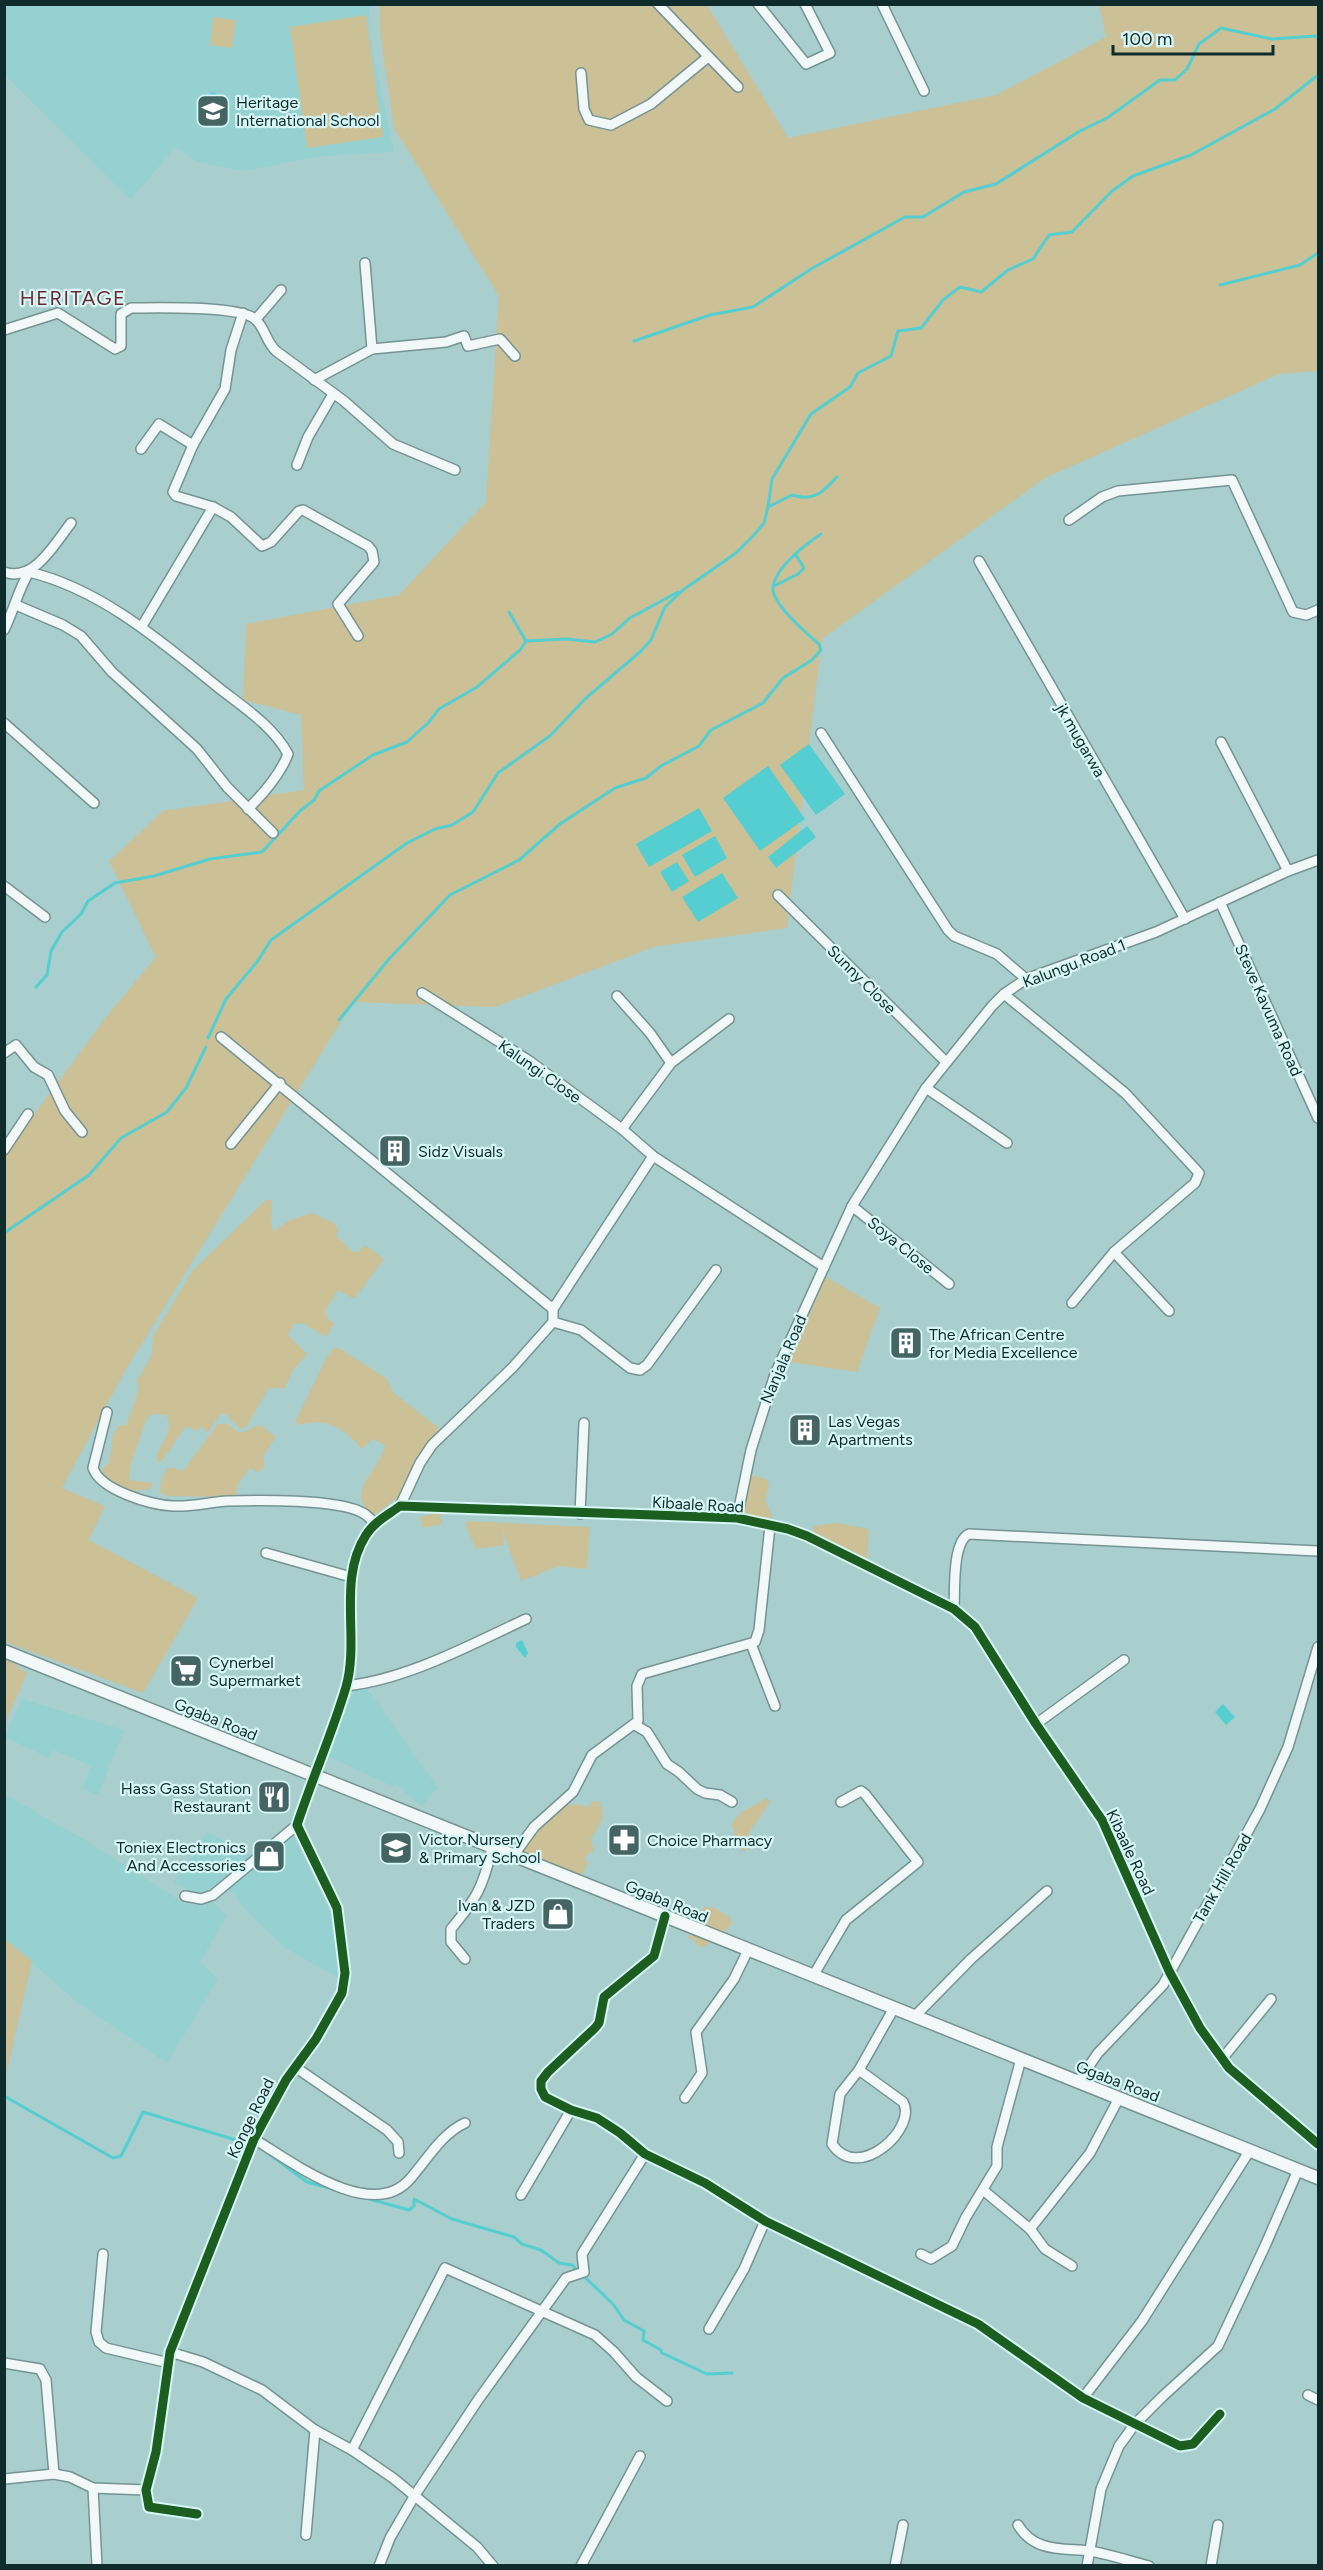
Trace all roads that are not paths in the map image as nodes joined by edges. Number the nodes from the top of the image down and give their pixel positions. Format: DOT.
graph roads {
  1 [pos="658,4"];
  2 [pos="758,4"];
  3 [pos="805,4"];
  4 [pos="882,4"];
  5 [pos="708,57"];
  6 [pos="581,73"];
  7 [pos="738,87"];
  8 [pos="924,91"];
  9 [pos="365,263"];
  10 [pos="281,290"];
  11 [pos="243,313"];
  12 [pos="256,319"];
  13 [pos="4,330"];
  14 [pos="372,349"];
  15 [pos="515,356"];
  16 [pos="315,380"];
  17 [pos="333,394"];
  18 [pos="193,445"];
  19 [pos="141,449"];
  20 [pos="297,465"];
  21 [pos="455,470"];
  22 [pos="213,507"];
  23 [pos="1069,520"];
  24 [pos="71,523"];
  25 [pos="979,561"];
  26 [pos="4,572"];
  27 [pos="29,572"];
  28 [pos="16,605"];
  29 [pos="1318,610"];
  30 [pos="142,627"];
  31 [pos="4,630"];
  32 [pos="358,636"];
  33 [pos="4,723"];
  34 [pos="821,733"];
  35 [pos="1221,742"];
  36 [pos="94,803"];
  37 [pos="248,809"];
  38 [pos="273,833"];
  39 [pos="1318,860"];
  40 [pos="1288,871"];
  41 [pos="4,886"];
  42 [pos="778,895"];
  43 [pos="1220,902"];
  44 [pos="45,917"];
  45 [pos="1185,919"];
  46 [pos="1026,979"];
  47 [pos="422,993"];
  48 [pos="1004,994"];
  49 [pos="617,996"];
  50 [pos="729,1019"];
  51 [pos="222,1037"];
  52 [pos="4,1053"];
  53 [pos="946,1062"];
  54 [pos="671,1063"];
  55 [pos="280,1083"];
  56 [pos="927,1088"];
  57 [pos="28,1114"];
  58 [pos="1318,1119"];
  59 [pos="622,1129"];
  60 [pos="82,1132"];
  61 [pos="1007,1143"];
  62 [pos="231,1144"];
  63 [pos="4,1150"];
  64 [pos="653,1156"];
  65 [pos="852,1206"];
  66 [pos="1114,1252"];
  67 [pos="824,1267"];
  68 [pos="716,1270"];
  69 [pos="949,1284"];
  70 [pos="1072,1303"];
  71 [pos="553,1309"];
  72 [pos="1169,1311"];
  73 [pos="553,1322"];
  74 [pos="107,1412"];
  75 [pos="584,1423"];
  76 [pos="400,1506"];
  77 [pos="580,1514"];
  78 [pos="737,1518"];
  79 [pos="375,1524"];
  80 [pos="770,1526"];
  81 [pos="1318,1551"];
  82 [pos="266,1553"];
  83 [pos="351,1577"];
  84 [pos="954,1609"];
  85 [pos="526,1619"];
  86 [pos="751,1644"];
  87 [pos="1318,1647"];
  88 [pos="4,1651"];
  89 [pos="1124,1660"];
  90 [pos="346,1686"];
  91 [pos="775,1706"];
  92 [pos="1036,1724"];
  93 [pos="634,1725"];
  94 [pos="314,1774"];
  95 [pos="732,1802"];
  96 [pos="841,1802"];
  97 [pos="297,1825"];
  98 [pos="492,1848"];
  99 [pos="513,1856"];
  100 [pos="1047,1891"];
  101 [pos="185,1896"];
  102 [pos="665,1916"];
  103 [pos="748,1950"];
  104 [pos="465,1959"];
  105 [pos="1169,1971"];
  106 [pos="813,1976"];
  107 [pos="1271,1999"];
  108 [pos="894,2008"];
  109 [pos="915,2016"];
  110 [pos="1021,2059"];
  111 [pos="1222,2060"];
  112 [pos="295,2067"];
  113 [pos="859,2070"];
  114 [pos="1077,2082"];
  115 [pos="686,2098"];
  116 [pos="1119,2098"];
  117 [pos="571,2110"];
  118 [pos="465,2123"];
  119 [pos="254,2139"];
  120 [pos="1318,2144"];
  121 [pos="1250,2150"];
  122 [pos="399,2153"];
  123 [pos="645,2154"];
  124 [pos="1298,2170"];
  125 [pos="1318,2178"];
  126 [pos="984,2190"];
  127 [pos="521,2195"];
  128 [pos="765,2221"];
  129 [pos="1030,2229"];
  130 [pos="103,2254"];
  131 [pos="921,2254"];
  132 [pos="1072,2266"];
  133 [pos="541,2313"];
  134 [pos="709,2329"];
  135 [pos="170,2352"];
  136 [pos="4,2363"];
  137 [pos="169,2363"];
  138 [pos="1308,2395"];
  139 [pos="1083,2398"];
  140 [pos="1318,2400"];
  141 [pos="667,2402"];
  142 [pos="1220,2414"];
  143 [pos="1135,2424"];
  144 [pos="315,2430"];
  145 [pos="352,2450"];
  146 [pos="640,2456"];
  147 [pos="54,2474"];
  148 [pos="4,2480"];
  149 [pos="93,2488"];
  150 [pos="146,2490"];
  151 [pos="415,2495"];
  152 [pos="198,2514"];
  153 [pos="903,2525"];
  154 [pos="1018,2525"];
  155 [pos="1218,2525"];
  156 [pos="306,2535"];
  157 [pos="1090,2551"];
  158 [pos="98,2565"];
  159 [pos="379,2565"];
  160 [pos="493,2565"];
  161 [pos="581,2565"];
  162 [pos="895,2565"];
  163 [pos="1087,2565"];
  164 [pos="1149,2565"];
  165 [pos="1211,2565"];
  1 -- 5 [label="street"];
  2 -- 3 [label="street"];
  4 -- 8 [label="street"];
  5 -- 6 [label="street"];
  5 -- 7 [label="street"];
  9 -- 14 [label="street"];
  10 -- 12 [label="street"];
  11 -- 12 [label="street"];
  11 -- 13 [label="street"];
  11 -- 18 [label="street"];
  12 -- 16 [label="street"];
  14 -- 15 [label="street"];
  14 -- 16 [label="street"];
  16 -- 17 [label="street"];
  17 -- 20 [label="street"];
  17 -- 21 [label="street"];
  18 -- 19 [label="street"];
  18 -- 22 [label="street"];
  22 -- 30 [label="street"];
  22 -- 32 [label="street"];
  23 -- 29 [label="street"];
  24 -- 27 [label="street"];
  25 -- 45 [label="street, jk mugarwa"];
  26 -- 27 [label="street"];
  27 -- 28 [label="street"];
  27 -- 30 [label="street"];
  28 -- 31 [label="street"];
  28 -- 37 [label="street"];
  30 -- 37 [label="street"];
  33 -- 36 [label="street"];
  34 -- 46 [label="street"];
  35 -- 40 [label="street"];
  37 -- 38 [label="street"];
  39 -- 40 [label="street, Kalungu Road 1"];
  40 -- 43 [label="street, Kalungu Road 1"];
  41 -- 44 [label="street"];
  42 -- 53 [label="street, Sunny Close"];
  43 -- 45 [label="street, Kalungu Road 1"];
  43 -- 58 [label="street, Steve Kavuma Road"];
  45 -- 46 [label="street, Kalungu Road 1"];
  46 -- 48 [label="street, Kalungu Road 1"];
  47 -- 59 [label="street, Kalungi Close"];
  48 -- 53 [label="street, Kalungu Road 1"];
  48 -- 66 [label="street"];
  49 -- 54 [label="street"];
  50 -- 54 [label="street"];
  51 -- 55 [label="street"];
  52 -- 60 [label="street"];
  53 -- 56 [label="street, Kalungu Road 1"];
  54 -- 59 [label="street"];
  55 -- 62 [label="street"];
  55 -- 71 [label="street"];
  56 -- 61 [label="street"];
  56 -- 65 [label="street, Kalungu Road 1"];
  57 -- 63 [label="street"];
  59 -- 64 [label="street, Kalungi Close"];
  64 -- 67 [label="street, Kalungi Close"];
  64 -- 71 [label="street"];
  65 -- 67 [label="street, Nanjala Road"];
  65 -- 69 [label="street, Soya Close"];
  66 -- 70 [label="street"];
  66 -- 72 [label="street"];
  67 -- 78 [label="street, Nanjala Road"];
  68 -- 73 [label="street"];
  71 -- 73 [label="street"];
  73 -- 76 [label="street"];
  74 -- 79 [label="street"];
  75 -- 77 [label="street"];
  76 -- 77 [label="street, Kibaale Road"];
  76 -- 79 [label="street"];
  77 -- 78 [label="street, Kibaale Road"];
  78 -- 80 [label="street, Kibaale Road"];
  79 -- 83 [label="street"];
  80 -- 84 [label="street, Kibaale Road"];
  80 -- 86 [label="street"];
  81 -- 84 [label="street"];
  82 -- 83 [label="street"];
  83 -- 90 [label="street"];
  84 -- 92 [label="street, Kibaale Road"];
  85 -- 90 [label="street"];
  86 -- 91 [label="street"];
  86 -- 93 [label="street"];
  87 -- 105 [label="street, Tank Hill Road"];
  88 -- 94 [label="main road, Ggaba Road"];
  89 -- 92 [label="street"];
  90 -- 94 [label="street"];
  92 -- 105 [label="street, Kibaale Road"];
  93 -- 95 [label="street"];
  93 -- 99 [label="street"];
  94 -- 97 [label="street"];
  94 -- 98 [label="main road, Ggaba Road"];
  96 -- 106 [label="street"];
  97 -- 101 [label="street"];
  97 -- 112 [label="street, Konge Road"];
  98 -- 99 [label="main road, Ggaba Road"];
  98 -- 104 [label="street"];
  99 -- 102 [label="main road, Ggaba Road"];
  100 -- 109 [label="street"];
  102 -- 103 [label="main road, Ggaba Road"];
  102 -- 117 [label="street"];
  103 -- 106 [label="main road, Ggaba Road"];
  103 -- 115 [label="street"];
  105 -- 111 [label="street, Kibaale Road"];
  105 -- 114 [label="street, Tank Hill Road"];
  106 -- 108 [label="main road, Ggaba Road"];
  107 -- 111 [label="street"];
  108 -- 109 [label="main road, Ggaba Road"];
  108 -- 113 [label="street"];
  109 -- 110 [label="main road, Ggaba Road"];
  110 -- 114 [label="main road, Ggaba Road"];
  110 -- 126 [label="street"];
  111 -- 120 [label="street, Kibaale Road"];
  112 -- 119 [label="street, Konge Road"];
  112 -- 122 [label="street"];
  113 -- 113 [label="street"];
  114 -- 116 [label="main road, Ggaba Road"];
  116 -- 121 [label="main road, Ggaba Road"];
  116 -- 129 [label="street"];
  117 -- 123 [label="street"];
  117 -- 127 [label="street"];
  118 -- 119 [label="street"];
  119 -- 135 [label="street, Konge Road"];
  121 -- 124 [label="main road, Ggaba Road"];
  121 -- 139 [label="street"];
  123 -- 128 [label="street"];
  123 -- 133 [label="street"];
  124 -- 125 [label="main road, Ggaba Road"];
  124 -- 143 [label="street"];
  126 -- 129 [label="street"];
  126 -- 131 [label="street"];
  128 -- 134 [label="street"];
  128 -- 139 [label="street"];
  129 -- 132 [label="street"];
  130 -- 137 [label="street"];
  133 -- 141 [label="street"];
  133 -- 145 [label="street"];
  133 -- 151 [label="street"];
  135 -- 137 [label="street, Konge Road"];
  135 -- 144 [label="street"];
  136 -- 147 [label="street"];
  137 -- 150 [label="street, Konge Road"];
  138 -- 140 [label="street"];
  139 -- 143 [label="street"];
  142 -- 143 [label="street"];
  143 -- 157 [label="street"];
  144 -- 145 [label="street"];
  144 -- 156 [label="street"];
  145 -- 151 [label="street"];
  146 -- 161 [label="street"];
  147 -- 148 [label="street"];
  147 -- 149 [label="street"];
  149 -- 150 [label="street"];
  149 -- 158 [label="street"];
  150 -- 152 [label="street"];
  151 -- 159 [label="street"];
  151 -- 160 [label="street"];
  153 -- 162 [label="street"];
  154 -- 157 [label="street"];
  155 -- 165 [label="street"];
  157 -- 163 [label="street"];
  157 -- 164 [label="street"];
}
